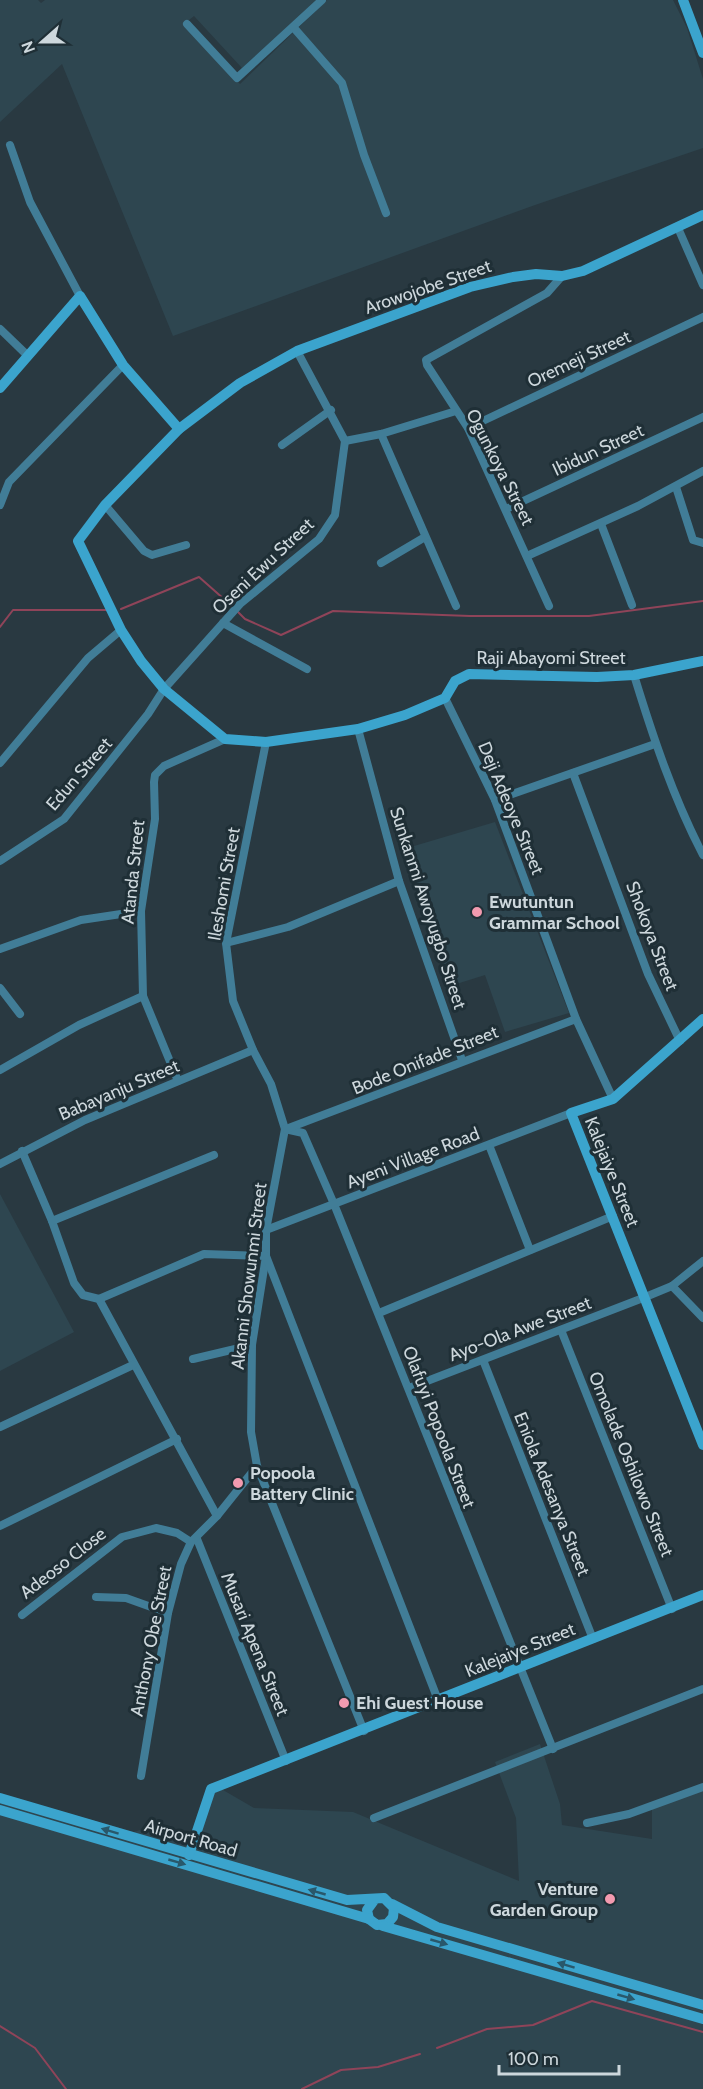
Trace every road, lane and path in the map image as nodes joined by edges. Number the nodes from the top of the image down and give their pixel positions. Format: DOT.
graph roads {
  1 [pos="322,0"];
  2 [pos="683,0"];
  3 [pos="187,24"];
  4 [pos="294,28"];
  5 [pos="703,53"];
  6 [pos="10,145"];
  7 [pos="386,213"];
  8 [pos="703,215"];
  9 [pos="678,228"];
  10 [pos="562,276"];
  11 [pos="703,285"];
  12 [pos="80,296"];
  13 [pos="703,317"];
  14 [pos="0,329"];
  15 [pos="297,351"];
  16 [pos="27,355"];
  17 [pos="123,364"];
  18 [pos="0,388"];
  19 [pos="331,410"];
  20 [pos="456,411"];
  21 [pos="703,417"];
  22 [pos="468,428"];
  23 [pos="179,429"];
  24 [pos="381,434"];
  25 [pos="345,441"];
  26 [pos="282,445"];
  27 [pos="703,471"];
  28 [pos="676,487"];
  29 [pos="0,502"];
  30 [pos="105,505"];
  31 [pos="506,509"];
  32 [pos="601,524"];
  33 [pos="425,537"];
  34 [pos="703,543"];
  35 [pos="186,545"];
  36 [pos="528,556"];
  37 [pos="381,563"];
  38 [pos="632,605"];
  39 [pos="456,606"];
  40 [pos="549,606"];
  41 [pos="223,623"];
  42 [pos="121,630"];
  43 [pos="703,661"];
  44 [pos="307,669"];
  45 [pos="634,675"];
  46 [pos="164,689"];
  47 [pos="445,698"];
  48 [pos="358,729"];
  49 [pos="225,740"];
  50 [pos="266,742"];
  51 [pos="655,744"];
  52 [pos="0,763"];
  53 [pos="573,773"];
  54 [pos="495,800"];
  55 [pos="703,855"];
  56 [pos="0,861"];
  57 [pos="399,881"];
  58 [pos="141,910"];
  59 [pos="226,943"];
  60 [pos="0,950"];
  61 [pos="0,988"];
  62 [pos="143,996"];
  63 [pos="20,1014"];
  64 [pos="576,1019"];
  65 [pos="703,1019"];
  66 [pos="680,1041"];
  67 [pos="254,1050"];
  68 [pos="462,1060"];
  69 [pos="0,1070"];
  70 [pos="178,1081"];
  71 [pos="613,1099"];
  72 [pos="571,1113"];
  73 [pos="285,1129"];
  74 [pos="489,1145"];
  75 [pos="22,1151"];
  76 [pos="214,1155"];
  77 [pos="0,1164"];
  78 [pos="334,1204"];
  79 [pos="613,1216"];
  80 [pos="52,1221"];
  81 [pos="266,1230"];
  82 [pos="530,1250"];
  83 [pos="266,1256"];
  84 [pos="703,1261"];
  85 [pos="672,1286"];
  86 [pos="643,1298"];
  87 [pos="99,1299"];
  88 [pos="379,1313"];
  89 [pos="703,1318"];
  90 [pos="561,1330"];
  91 [pos="252,1345"];
  92 [pos="194,1359"];
  93 [pos="483,1360"];
  94 [pos="133,1365"];
  95 [pos="409,1388"];
  96 [pos="0,1427"];
  97 [pos="177,1439"];
  98 [pos="703,1445"];
  99 [pos="257,1466"];
  100 [pos="218,1516"];
  101 [pos="0,1526"];
  102 [pos="194,1540"];
  103 [pos="703,1595"];
  104 [pos="96,1597"];
  105 [pos="672,1609"];
  106 [pos="168,1613"];
  107 [pos="22,1615"];
  108 [pos="593,1639"];
  109 [pos="520,1669"];
  110 [pos="703,1689"];
  111 [pos="438,1700"];
  112 [pos="364,1731"];
  113 [pos="553,1749"];
  114 [pos="286,1761"];
  115 [pos="141,1776"];
  116 [pos="703,1787"];
  117 [pos="0,1798"];
  118 [pos="0,1810"];
  119 [pos="374,1818"];
  120 [pos="587,1823"];
  121 [pos="189,1855"];
  122 [pos="375,1899"];
  123 [pos="392,1904"];
  124 [pos="369,1919"];
  125 [pos="382,1926"];
  126 [pos="703,2005"];
  127 [pos="703,2019"];
  1 -- 4 [label="street"];
  2 -- 5 [label="street"];
  3 -- 4 [label="street"];
  4 -- 7 [label="street"];
  6 -- 12 [label="street"];
  8 -- 9 [label="street, Arowojobe Street"];
  9 -- 10 [label="street, Arowojobe Street"];
  9 -- 11 [label="street"];
  10 -- 15 [label="street, Arowojobe Street"];
  10 -- 20 [label="street, Ogunkoya Street"];
  12 -- 16 [label="street"];
  12 -- 17 [label="street"];
  13 -- 22 [label="street, Oremeji Street"];
  14 -- 16 [label="street"];
  15 -- 19 [label="street"];
  15 -- 23 [label="street, Arowojobe Street"];
  16 -- 18 [label="street"];
  17 -- 23 [label="street"];
  17 -- 29 [label="street"];
  19 -- 25 [label="street"];
  19 -- 26 [label="street"];
  20 -- 22 [label="street, Ogunkoya Street"];
  20 -- 24 [label="street"];
  21 -- 31 [label="street, Ibidun Street"];
  22 -- 31 [label="street, Ogunkoya Street"];
  23 -- 30 [label="street, Arowojobe Street"];
  24 -- 25 [label="street"];
  24 -- 33 [label="street"];
  25 -- 41 [label="street, Oseni Ewu Street"];
  27 -- 28 [label="street"];
  28 -- 32 [label="street"];
  28 -- 34 [label="street"];
  30 -- 35 [label="street"];
  30 -- 42 [label="street, Arowojobe Street"];
  31 -- 36 [label="street, Ogunkoya Street"];
  32 -- 36 [label="street"];
  32 -- 38 [label="street"];
  33 -- 37 [label="street"];
  33 -- 39 [label="street"];
  36 -- 40 [label="street, Ogunkoya Street"];
  41 -- 44 [label="street"];
  41 -- 46 [label="street, Oseni Ewu Street"];
  42 -- 46 [label="street"];
  42 -- 52 [label="street"];
  43 -- 45 [label="street, Raji Abayomi Street"];
  45 -- 47 [label="street, Raji Abayomi Street"];
  45 -- 51 [label="street"];
  46 -- 49 [label="street"];
  46 -- 56 [label="street, Edun Street"];
  47 -- 48 [label="street"];
  47 -- 54 [label="street, Deji Adeoye Street"];
  48 -- 50 [label="street"];
  48 -- 57 [label="street, Sunkanmi Awoyugbo Street"];
  49 -- 50 [label="street"];
  49 -- 58 [label="street, Atanda Street"];
  50 -- 59 [label="street, Ileshomi Street"];
  51 -- 53 [label="street"];
  51 -- 55 [label="street"];
  53 -- 54 [label="street"];
  53 -- 66 [label="street, Shokoya Street"];
  54 -- 64 [label="street, Deji Adeoye Street"];
  57 -- 59 [label="street"];
  57 -- 68 [label="street, Sunkanmi Awoyugbo Street"];
  58 -- 60 [label="street"];
  58 -- 62 [label="street, Atanda Street"];
  59 -- 67 [label="street, Ileshomi Street"];
  61 -- 63 [label="street"];
  62 -- 69 [label="street"];
  62 -- 70 [label="street, Atanda Street"];
  64 -- 68 [label="street, Bode Onifade Street"];
  64 -- 71 [label="street, Deji Adeoye Street"];
  65 -- 66 [label="street"];
  66 -- 71 [label="street"];
  67 -- 70 [label="street, Babayanju Street"];
  67 -- 73 [label="street, Ileshomi Street"];
  68 -- 73 [label="street, Bode Onifade Street"];
  70 -- 75 [label="street, Babayanju Street"];
  71 -- 72 [label="street"];
  72 -- 74 [label="street, Ayeni Village Road"];
  72 -- 79 [label="street, Kalejaiye Street"];
  73 -- 78 [label="street, Olafuyi Popoola Street"];
  73 -- 81 [label="street, Akanni Showunmi Street"];
  74 -- 78 [label="street, Ayeni Village Road"];
  74 -- 82 [label="street"];
  75 -- 77 [label="street, Babayanju Street"];
  75 -- 80 [label="street"];
  76 -- 80 [label="street"];
  78 -- 81 [label="street, Ayeni Village Road"];
  78 -- 88 [label="street, Olafuyi Popoola Street"];
  79 -- 82 [label="street"];
  79 -- 86 [label="street, Kalejaiye Street"];
  80 -- 87 [label="street"];
  81 -- 83 [label="street, Akanni Showunmi Street"];
  82 -- 88 [label="street"];
  83 -- 87 [label="street"];
  83 -- 91 [label="street, Akanni Showunmi Street"];
  83 -- 111 [label="street"];
  84 -- 85 [label="street, Ayo-Ola Awe Street"];
  85 -- 86 [label="street, Ayo-Ola Awe Street"];
  85 -- 89 [label="street"];
  86 -- 90 [label="street, Ayo-Ola Awe Street"];
  86 -- 98 [label="street, Kalejaiye Street"];
  87 -- 94 [label="street"];
  88 -- 95 [label="street, Olafuyi Popoola Street"];
  90 -- 93 [label="street, Ayo-Ola Awe Street"];
  90 -- 105 [label="street, Omolade Oshilowo Street"];
  91 -- 92 [label="street"];
  91 -- 99 [label="street, Akanni Showunmi Street"];
  93 -- 95 [label="street, Ayo-Ola Awe Street"];
  93 -- 108 [label="street, Eniola Adesanya Street"];
  94 -- 96 [label="street"];
  94 -- 97 [label="street"];
  95 -- 109 [label="street, Olafuyi Popoola Street"];
  97 -- 100 [label="street"];
  97 -- 101 [label="street"];
  99 -- 100 [label="street, Anthony Obe Street"];
  99 -- 112 [label="street, Akanni Showunmi Street"];
  100 -- 102 [label="street, Anthony Obe Street"];
  102 -- 106 [label="street, Anthony Obe Street"];
  102 -- 107 [label="street, Adeoso Close"];
  102 -- 114 [label="street, Musari Apena Street"];
  103 -- 105 [label="street, Kalejaiye Street"];
  104 -- 106 [label="street"];
  105 -- 108 [label="street, Kalejaiye Street"];
  106 -- 115 [label="street, Anthony Obe Street"];
  108 -- 109 [label="street, Kalejaiye Street"];
  109 -- 111 [label="street, Kalejaiye Street"];
  109 -- 113 [label="street, Olafuyi Popoola Street"];
  110 -- 113 [label="street"];
  111 -- 112 [label="street, Kalejaiye Street"];
  112 -- 114 [label="street, Kalejaiye Street"];
  113 -- 119 [label="street"];
  114 -- 121 [label="street, Kalejaiye Street"];
  116 -- 120 [label="street"];
  121 -- 117 [label="street, Airport Road, one-way"];
  118 -- 124 [label="street, Airport Road, one-way"];
  122 -- 121 [label="street, Airport Road, one-way"];
  122 -- 123 [label="street"];
  122 -- 124 [label="street"];
  123 -- 125 [label="street"];
  126 -- 123 [label="street, one-way"];
  124 -- 125 [label="street"];
  125 -- 127 [label="street, one-way"];
}
